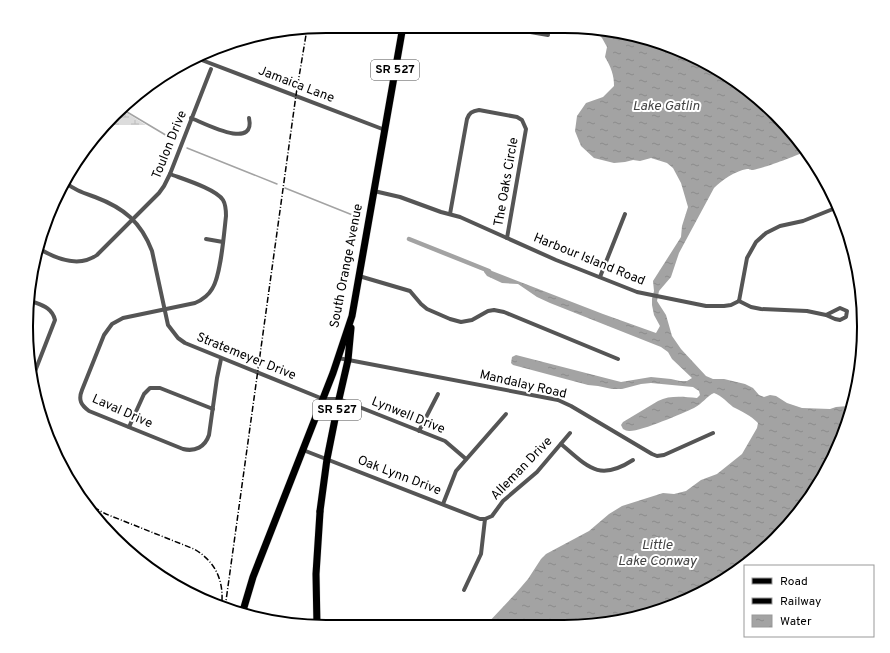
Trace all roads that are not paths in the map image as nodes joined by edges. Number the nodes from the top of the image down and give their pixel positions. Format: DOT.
graph roads {
  1 [pos="402,33"];
  2 [pos="536,33"];
  3 [pos="548,35"];
  4 [pos="204,60"];
  5 [pos="210,69"];
  6 [pos="192,118"];
  7 [pos="249,118"];
  8 [pos="385,130"];
  9 [pos="170,174"];
  10 [pos="69,185"];
  11 [pos="374,191"];
  12 [pos="833,209"];
  13 [pos="450,214"];
  14 [pos="625,214"];
  15 [pos="133,219"];
  16 [pos="507,238"];
  17 [pos="206,239"];
  18 [pos="222,242"];
  19 [pos="43,250"];
  20 [pos="359,276"];
  21 [pos="600,277"];
  22 [pos="739,301"];
  23 [pos="34,302"];
  24 [pos="164,310"];
  25 [pos="826,315"];
  26 [pos="352,316"];
  27 [pos="338,358"];
  28 [pos="221,359"];
  29 [pos="618,359"];
  30 [pos="348,360"];
  31 [pos="36,368"];
  32 [pos="438,394"];
  33 [pos="323,399"];
  34 [pos="338,399"];
  35 [pos="213,409"];
  36 [pos="506,414"];
  37 [pos="129,427"];
  38 [pos="419,431"];
  39 [pos="570,433"];
  40 [pos="713,433"];
  41 [pos="561,444"];
  42 [pos="303,450"];
  43 [pos="327,459"];
  44 [pos="466,459"];
  45 [pos="633,460"];
  46 [pos="443,504"];
  47 [pos="487,519"];
  48 [pos="464,590"];
  49 [pos="244,608"];
  50 [pos="317,620"];
  1 -- 8 [label="main road, South Orange Avenue / SR 527"];
  2 -- 3 [label="street"];
  4 -- 8 [label="street, Jamaica Lane"];
  5 -- 6 [label="street, Toulon Drive"];
  6 -- 7 [label="street"];
  6 -- 9 [label="street, Toulon Drive"];
  8 -- 11 [label="main road, South Orange Avenue / SR 527"];
  9 -- 15 [label="street, Toulon Drive"];
  9 -- 18 [label="street"];
  10 -- 15 [label="street, Stratemeyer Drive"];
  11 -- 13 [label="street, Harbour Island Road"];
  11 -- 20 [label="main road, South Orange Avenue / SR 527"];
  12 -- 22 [label="street"];
  13 -- 16 [label="street, Harbour Island Road"];
  13 -- 16 [label="street, The Oaks Circle"];
  14 -- 21 [label="street"];
  15 -- 19 [label="street, Toulon Drive"];
  15 -- 24 [label="street, Stratemeyer Drive"];
  16 -- 21 [label="street, Harbour Island Road"];
  17 -- 18 [label="street"];
  18 -- 24 [label="street"];
  20 -- 26 [label="main road, South Orange Avenue / SR 527"];
  20 -- 29 [label="street"];
  21 -- 22 [label="street, Harbour Island Road"];
  22 -- 25 [label="street"];
  23 -- 31 [label="street"];
  24 -- 28 [label="street, Stratemeyer Drive"];
  24 -- 37 [label="street, Laval Drive"];
  25 -- 25 [label="street"];
  26 -- 27 [label="main road, South Orange Avenue / SR 527"];
  26 -- 30 [label="main road, SR 527"];
  27 -- 30 [label="street, Mandalay Road"];
  27 -- 33 [label="main road, South Orange Avenue / SR 527"];
  28 -- 33 [label="street, Stratemeyer Drive"];
  28 -- 35 [label="street, Laval Drive"];
  30 -- 34 [label="main road, SR 527"];
  30 -- 40 [label="street, Mandalay Road"];
  32 -- 38 [label="street"];
  33 -- 34 [label="street"];
  33 -- 42 [label="main road, South Orange Avenue / SR 527"];
  34 -- 38 [label="street, Lynwell Drive"];
  34 -- 43 [label="main road, SR 527"];
  35 -- 37 [label="street"];
  35 -- 37 [label="street, Laval Drive"];
  36 -- 44 [label="street"];
  38 -- 44 [label="street, Lynwell Drive"];
  39 -- 41 [label="street, Alleman Drive"];
  41 -- 45 [label="street"];
  41 -- 47 [label="street, Alleman Drive"];
  42 -- 43 [label="street, Oak Lynn Drive"];
  42 -- 49 [label="main road, South Orange Avenue / SR 527"];
  43 -- 46 [label="street, Oak Lynn Drive"];
  43 -- 50 [label="main road, SR 527"];
  44 -- 46 [label="street"];
  46 -- 47 [label="street, Oak Lynn Drive"];
  47 -- 48 [label="street"];
}
